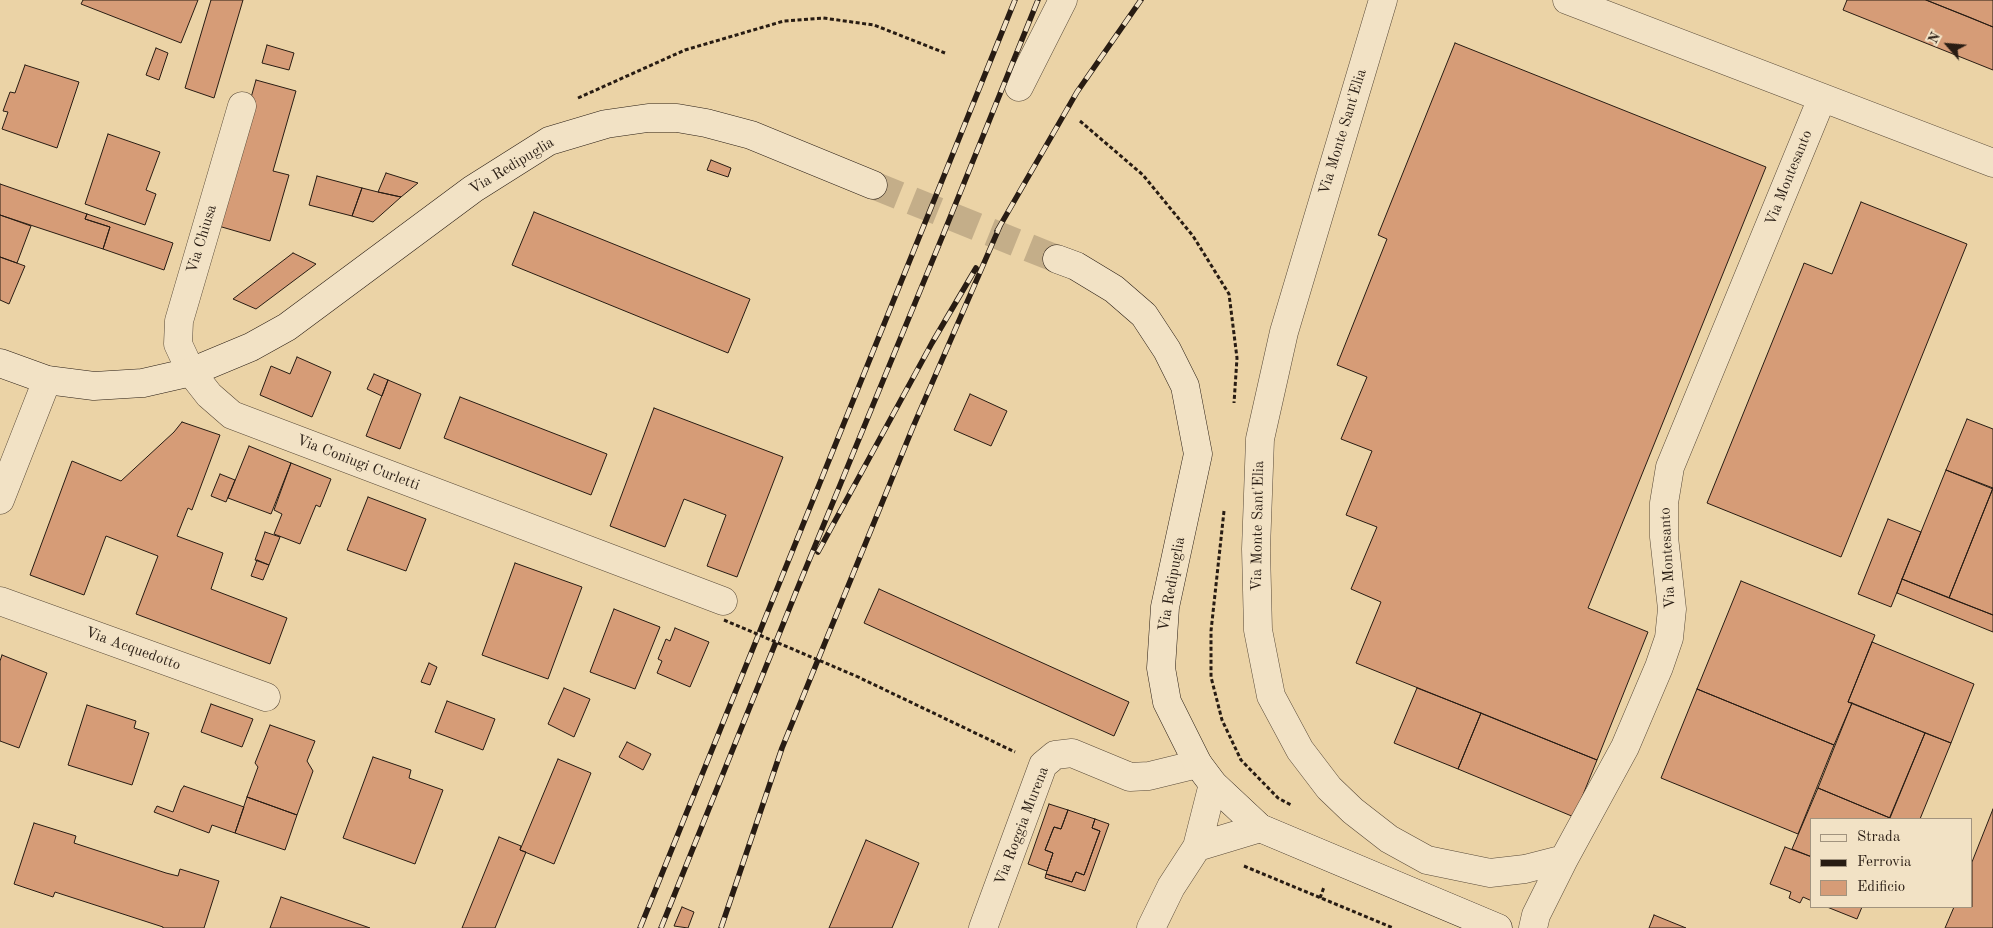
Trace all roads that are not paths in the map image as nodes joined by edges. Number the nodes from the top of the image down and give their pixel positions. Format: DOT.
graph roads {
  1 [pos="1064,0"];
  2 [pos="1382,0"];
  3 [pos="1567,0"];
  4 [pos="1019,87"];
  5 [pos="1822,98"];
  6 [pos="242,106"];
  7 [pos="1993,163"];
  8 [pos="873,185"];
  9 [pos="1057,259"];
  10 [pos="0,363"];
  11 [pos="192,372"];
  12 [pos="47,380"];
  13 [pos="0,500"];
  14 [pos="0,601"];
  15 [pos="723,610"];
  16 [pos="266,697"];
  17 [pos="1205,774"];
  18 [pos="1260,828"];
  19 [pos="1197,847"];
  20 [pos="1564,859"];
  21 [pos="983,928"];
  22 [pos="1151,928"];
  23 [pos="1498,928"];
  24 [pos="1533,928"];
  1 -- 4 [label="street"];
  2 -- 20 [label="street, Via Monte Sant'Elia"];
  3 -- 5 [label="street"];
  5 -- 7 [label="street"];
  5 -- 20 [label="street, Via Montesanto"];
  6 -- 11 [label="street, Via Chiusa"];
  8 -- 11 [label="street, Via Redipuglia"];
  9 -- 17 [label="street, Via Redipuglia"];
  10 -- 12 [label="street"];
  11 -- 12 [label="street"];
  11 -- 15 [label="street, Via Coniugi Curletti"];
  12 -- 13 [label="street"];
  14 -- 16 [label="street, Via Acquedotto"];
  17 -- 18 [label="street, Via Redipuglia"];
  17 -- 19 [label="street"];
  17 -- 21 [label="street, Via Roggia Murena"];
  18 -- 19 [label="street"];
  18 -- 23 [label="street, Via Redipuglia"];
  19 -- 22 [label="street"];
  20 -- 24 [label="street, Via Montesanto"];
}
